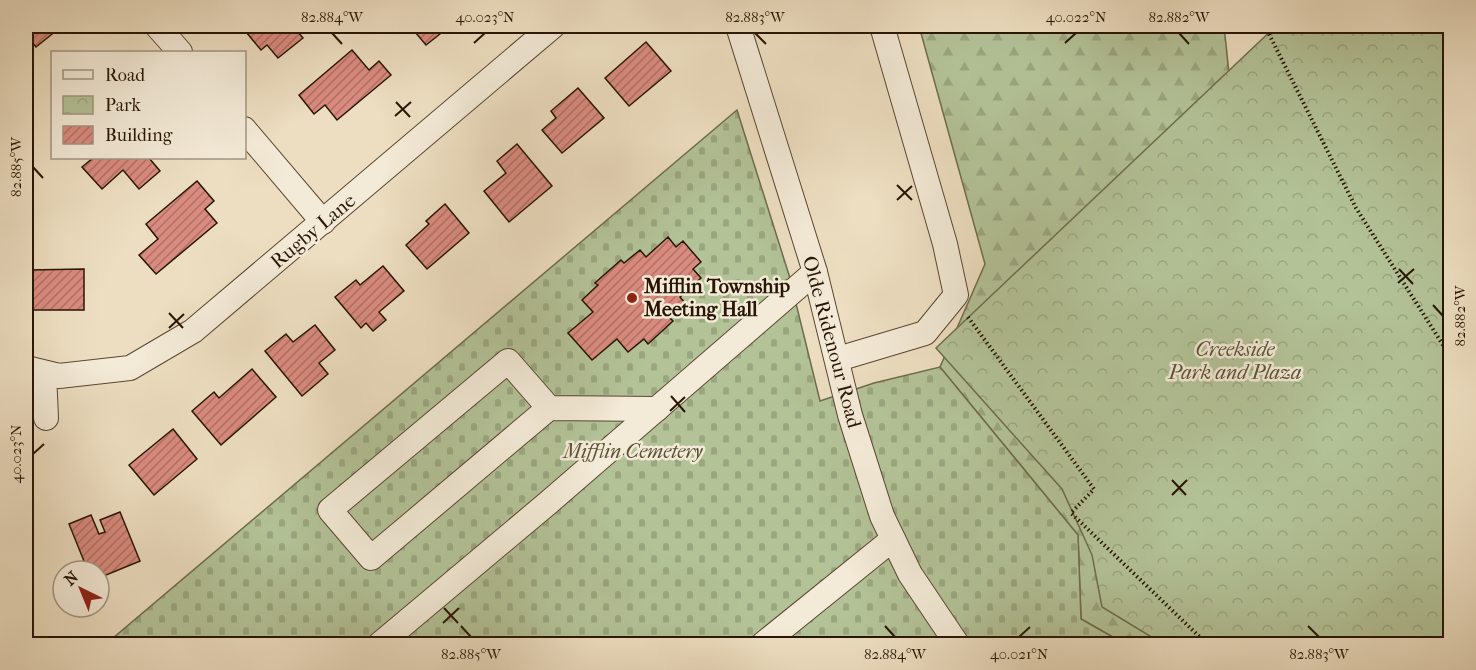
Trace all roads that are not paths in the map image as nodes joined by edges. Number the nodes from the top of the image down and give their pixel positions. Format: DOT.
graph roads {
  1 [pos="157,26"];
  2 [pos="553,26"];
  3 [pos="738,26"];
  4 [pos="882,26"];
  5 [pos="179,51"];
  6 [pos="246,131"];
  7 [pos="323,222"];
  8 [pos="815,272"];
  9 [pos="838,359"];
  10 [pos="35,371"];
  11 [pos="549,408"];
  12 [pos="657,409"];
  13 [pos="46,418"];
  14 [pos="893,539"];
  15 [pos="380,645"];
  16 [pos="763,645"];
  17 [pos="957,645"];
  1 -- 5 [label="street"];
  2 -- 7 [label="street, Rugby Lane"];
  3 -- 8 [label="street, Olde Ridenour Road"];
  4 -- 9 [label="street"];
  6 -- 7 [label="street"];
  7 -- 10 [label="street, Rugby Lane"];
  8 -- 9 [label="street, Olde Ridenour Road"];
  8 -- 12 [label="street"];
  9 -- 14 [label="street, Olde Ridenour Road"];
  10 -- 13 [label="street, Rugby Lane"];
  11 -- 11 [label="street"];
  11 -- 12 [label="street"];
  12 -- 15 [label="street"];
  14 -- 16 [label="street"];
  14 -- 17 [label="street, Olde Ridenour Road"];
}
